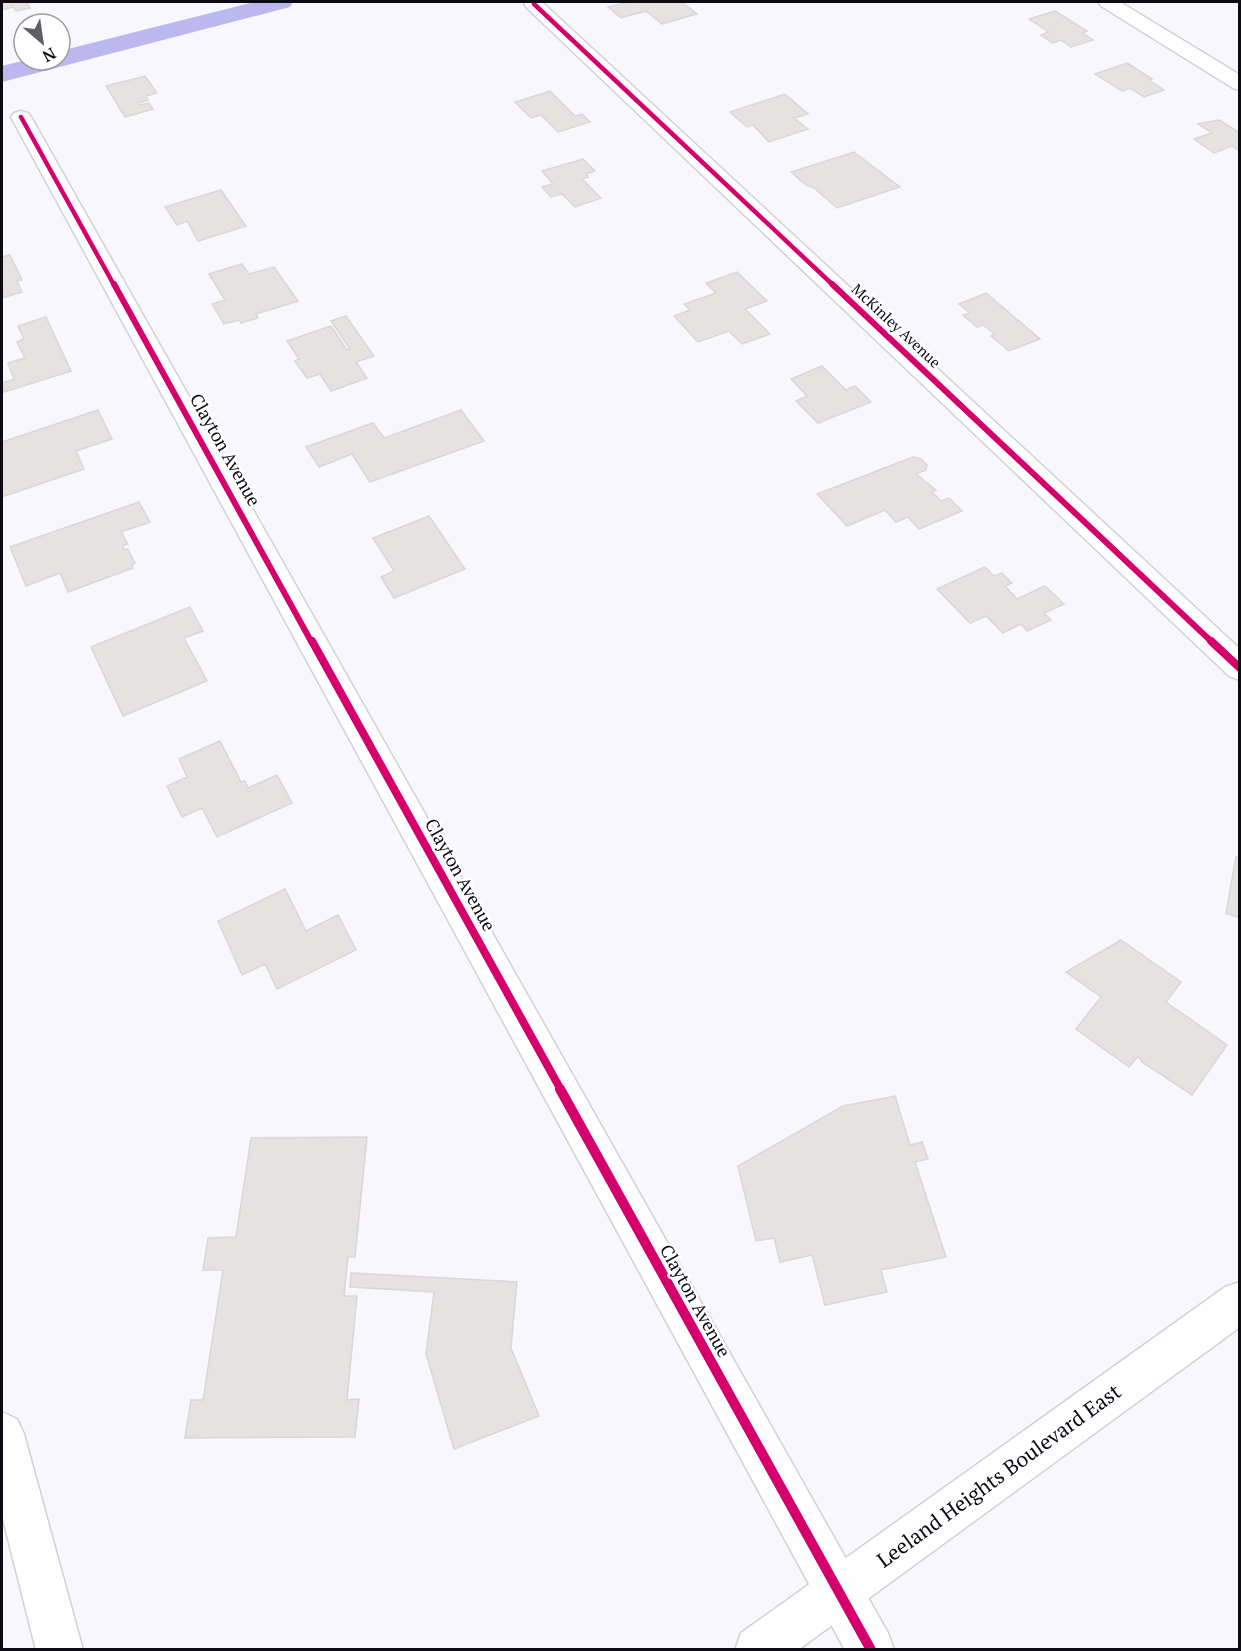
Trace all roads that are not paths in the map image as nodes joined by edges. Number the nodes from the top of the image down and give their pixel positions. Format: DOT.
graph roads {
  1 [pos="1108,2"];
  2 [pos="534,4"];
  3 [pos="1239,84"];
  4 [pos="21,117"];
  5 [pos="1239,668"];
  6 [pos="1239,1302"];
  7 [pos="2,1434"];
  8 [pos="839,1591"];
  9 [pos="60,1650"];
  10 [pos="758,1650"];
  11 [pos="871,1650"];
  1 -- 3 [label="street"];
  2 -- 5 [label="street, McKinley Avenue"];
  4 -- 8 [label="street, Clayton Avenue"];
  6 -- 8 [label="street, Leeland Heights Boulevard East"];
  7 -- 9 [label="street"];
  8 -- 10 [label="street, Leeland Heights Boulevard East"];
  8 -- 11 [label="street, Clayton Avenue"];
}
